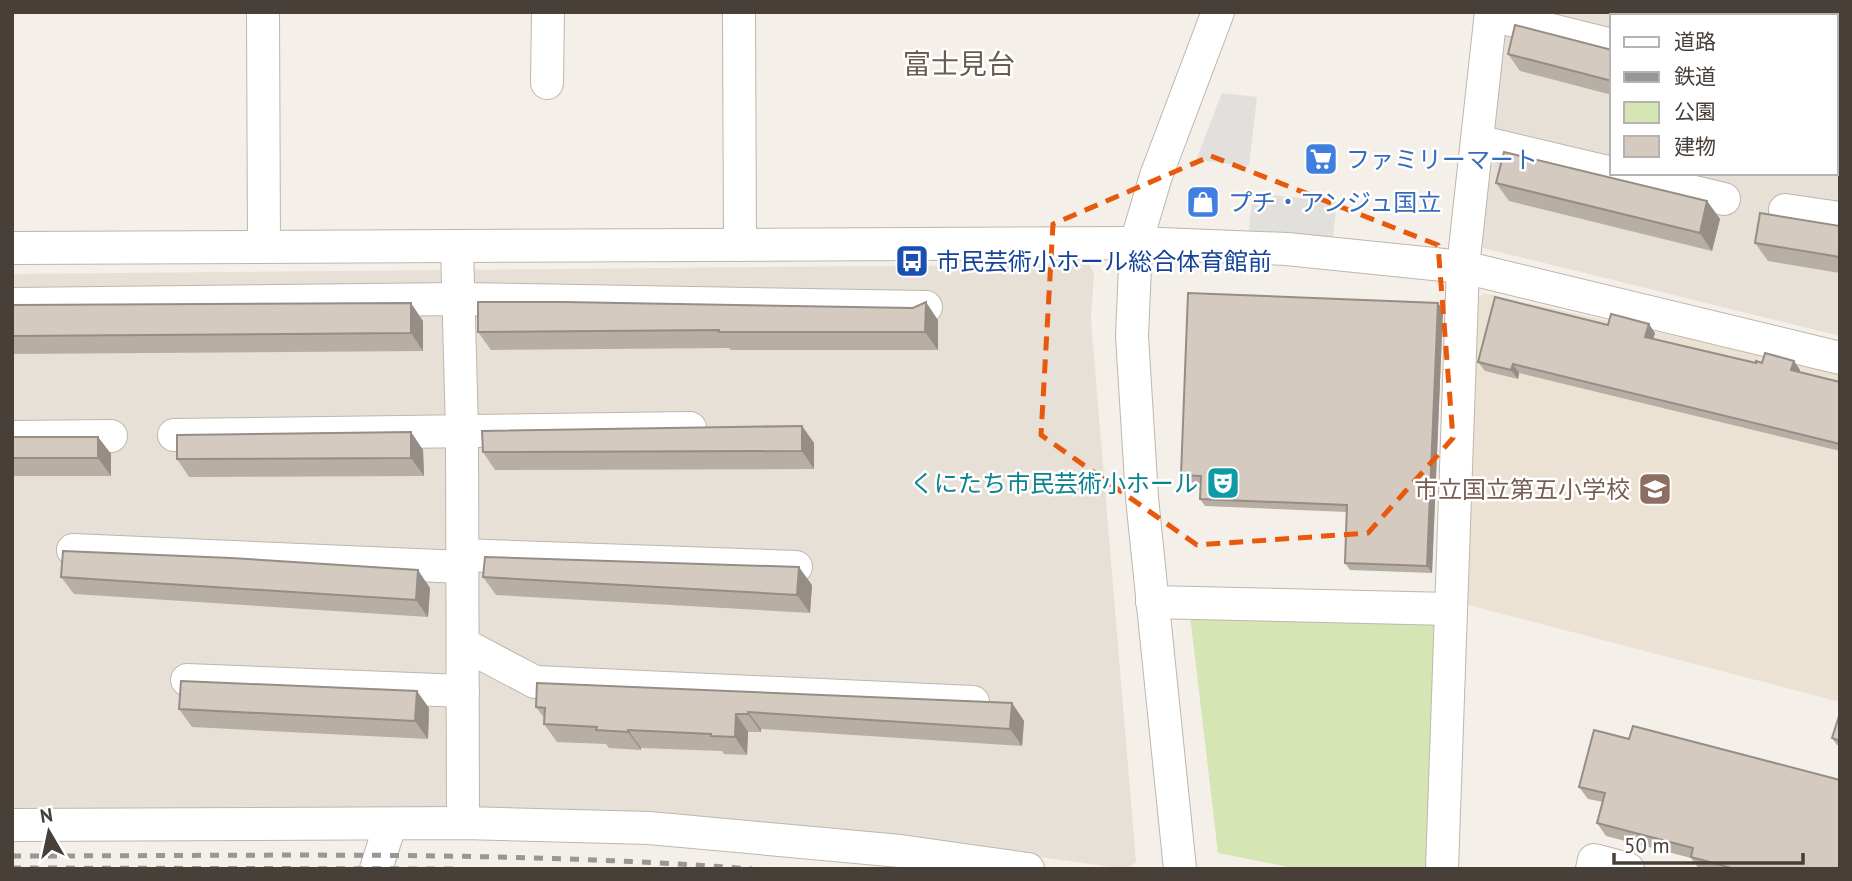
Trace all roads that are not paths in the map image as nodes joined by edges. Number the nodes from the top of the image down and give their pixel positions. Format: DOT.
graph roads {
  1 [pos="263,12"];
  2 [pos="548,12"];
  3 [pos="739,12"];
  4 [pos="1218,12"];
  5 [pos="1491,14"];
  6 [pos="1610,44"];
  7 [pos="547,83"];
  8 [pos="1477,141"];
  9 [pos="1610,172"];
  10 [pos="1622,175"];
  11 [pos="1724,199"];
  12 [pos="1785,211"];
  13 [pos="1840,218"];
  14 [pos="1136,243"];
  15 [pos="740,245"];
  16 [pos="457,246"];
  17 [pos="264,247"];
  18 [pos="12,248"];
  19 [pos="1463,267"];
  20 [pos="458,299"];
  21 [pos="12,304"];
  22 [pos="926,307"];
  23 [pos="1840,358"];
  24 [pos="725,428"];
  25 [pos="462,430"];
  26 [pos="174,435"];
  27 [pos="111,436"];
  28 [pos="12,437"];
  29 [pos="74,550"];
  30 [pos="462,561"];
  31 [pos="796,566"];
  32 [pos="1153,602"];
  33 [pos="1451,609"];
  34 [pos="463,644"];
  35 [pos="187,680"];
  36 [pos="463,691"];
  37 [pos="1003,703"];
  38 [pos="463,823"];
  39 [pos="12,825"];
  40 [pos="390,825"];
  41 [pos="376,869"];
  42 [pos="1028,869"];
  43 [pos="1180,869"];
  44 [pos="1442,869"];
  45 [pos="1592,869"];
  46 [pos="1628,869"];
  1 -- 17 [label="street"];
  2 -- 7 [label="street"];
  3 -- 15 [label="street"];
  4 -- 14 [label="street"];
  5 -- 6 [label="street"];
  5 -- 8 [label="street"];
  8 -- 9 [label="street"];
  8 -- 19 [label="street"];
  10 -- 11 [label="street"];
  12 -- 13 [label="street"];
  14 -- 15 [label="street"];
  14 -- 19 [label="street"];
  14 -- 32 [label="street"];
  15 -- 16 [label="street"];
  16 -- 17 [label="street"];
  16 -- 20 [label="street"];
  17 -- 18 [label="street"];
  19 -- 23 [label="street"];
  19 -- 33 [label="street"];
  20 -- 21 [label="street"];
  20 -- 22 [label="street"];
  20 -- 25 [label="street"];
  24 -- 25 [label="street"];
  25 -- 26 [label="street"];
  25 -- 30 [label="street"];
  27 -- 28 [label="street"];
  29 -- 30 [label="street"];
  30 -- 31 [label="street"];
  30 -- 34 [label="street"];
  32 -- 33 [label="street"];
  32 -- 43 [label="street"];
  33 -- 44 [label="street"];
  34 -- 36 [label="street"];
  34 -- 37 [label="street"];
  35 -- 36 [label="street"];
  36 -- 38 [label="street"];
  38 -- 40 [label="street"];
  38 -- 42 [label="street"];
  39 -- 40 [label="street"];
  40 -- 41 [label="street"];
  45 -- 46 [label="street"];
}
